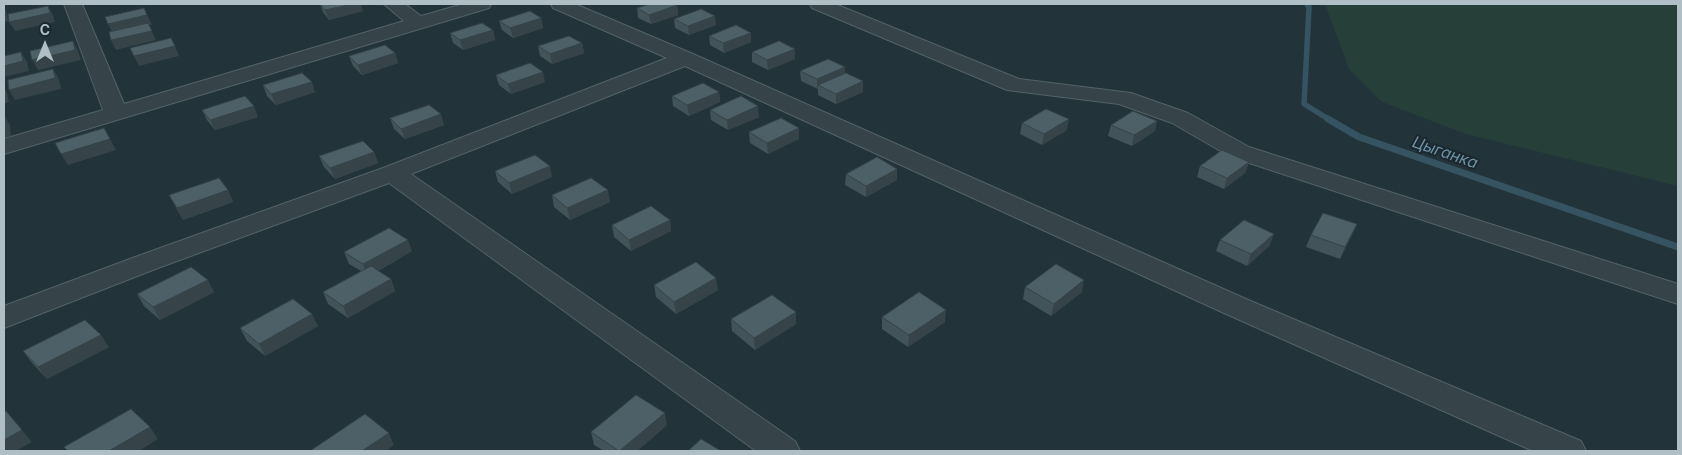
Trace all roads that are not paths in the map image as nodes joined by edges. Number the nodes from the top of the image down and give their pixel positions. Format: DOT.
graph roads {
  1 [pos="73,4"];
  2 [pos="393,4"];
  3 [pos="482,4"];
  4 [pos="560,4"];
  5 [pos="819,4"];
  6 [pos="417,22"];
  7 [pos="686,58"];
  8 [pos="116,113"];
  9 [pos="4,147"];
  10 [pos="392,173"];
  11 [pos="1678,294"];
  12 [pos="4,318"];
  13 [pos="782,451"];
  14 [pos="1568,451"];
  1 -- 8 [label="street"];
  2 -- 6 [label="street"];
  3 -- 6 [label="street"];
  4 -- 7 [label="street"];
  5 -- 11 [label="street"];
  6 -- 8 [label="street"];
  7 -- 10 [label="street"];
  7 -- 14 [label="street"];
  8 -- 9 [label="street"];
  10 -- 12 [label="street"];
  10 -- 13 [label="street"];
}
